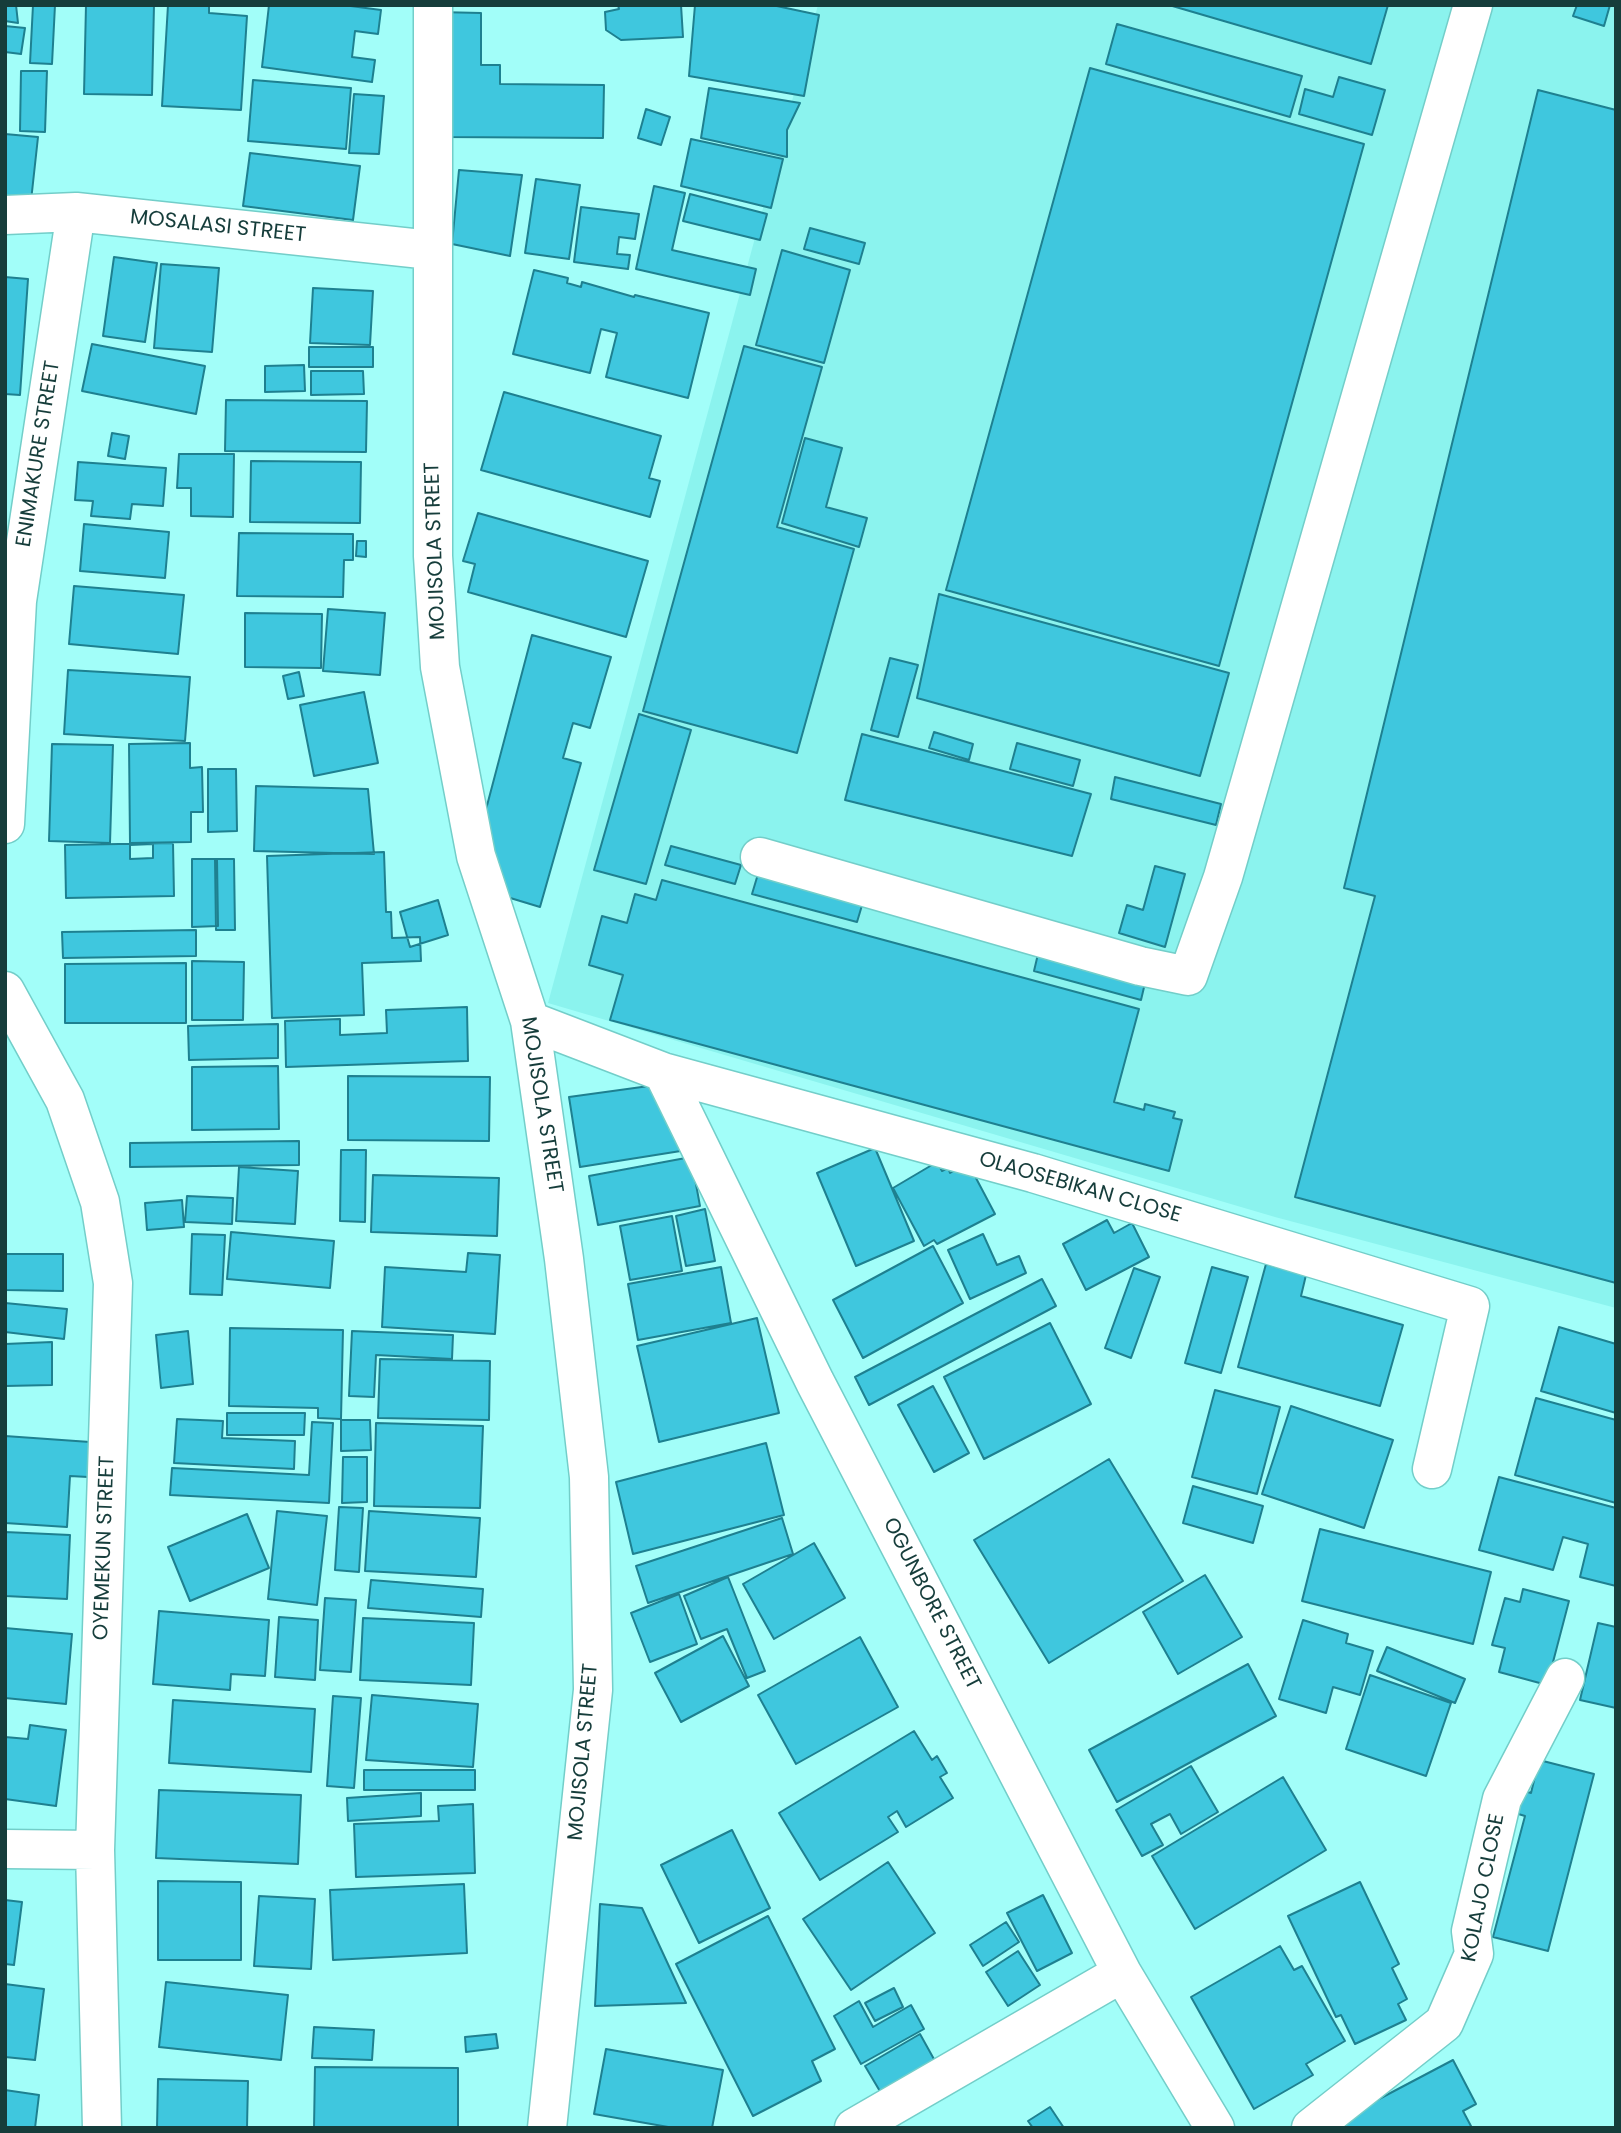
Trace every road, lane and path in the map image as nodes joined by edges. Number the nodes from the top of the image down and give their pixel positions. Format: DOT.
graph roads {
  1 [pos="433,5"];
  2 [pos="1473,5"];
  3 [pos="76,212"];
  4 [pos="5,215"];
  5 [pos="431,250"];
  6 [pos="11,601"];
  7 [pos="5,824"];
  8 [pos="760,857"];
  9 [pos="5,990"];
  10 [pos="530,1021"];
  11 [pos="663,1072"];
  12 [pos="1433,1469"];
  13 [pos="1565,1678"];
  14 [pos="5,1849"];
  15 [pos="95,1850"];
  16 [pos="1122,1973"];
  17 [pos="102,2128"];
  18 [pos="547,2128"];
  19 [pos="853,2128"];
  20 [pos="1215,2128"];
  21 [pos="1311,2128"];
  1 -- 5 [label="street, MOJISOLA STREET"];
  2 -- 8 [label="street"];
  3 -- 4 [label="street, MOSALASI STREET"];
  3 -- 5 [label="street, MOSALASI STREET"];
  3 -- 6 [label="street, ENIMAKURE STREET"];
  5 -- 10 [label="street, MOJISOLA STREET"];
  6 -- 7 [label="street, ENIMAKURE STREET"];
  9 -- 15 [label="street, OYEMEKUN STREET"];
  10 -- 11 [label="street, OLAOSEBIKAN CLOSE"];
  10 -- 18 [label="street, MOJISOLA STREET"];
  11 -- 12 [label="street, OLAOSEBIKAN CLOSE"];
  11 -- 16 [label="street, OGUNBORE STREET"];
  13 -- 21 [label="street, KOLAJO CLOSE"];
  14 -- 15 [label="street"];
  15 -- 17 [label="street, OYEMEKUN STREET"];
  16 -- 19 [label="street"];
  16 -- 20 [label="street, OGUNBORE STREET"];
}
